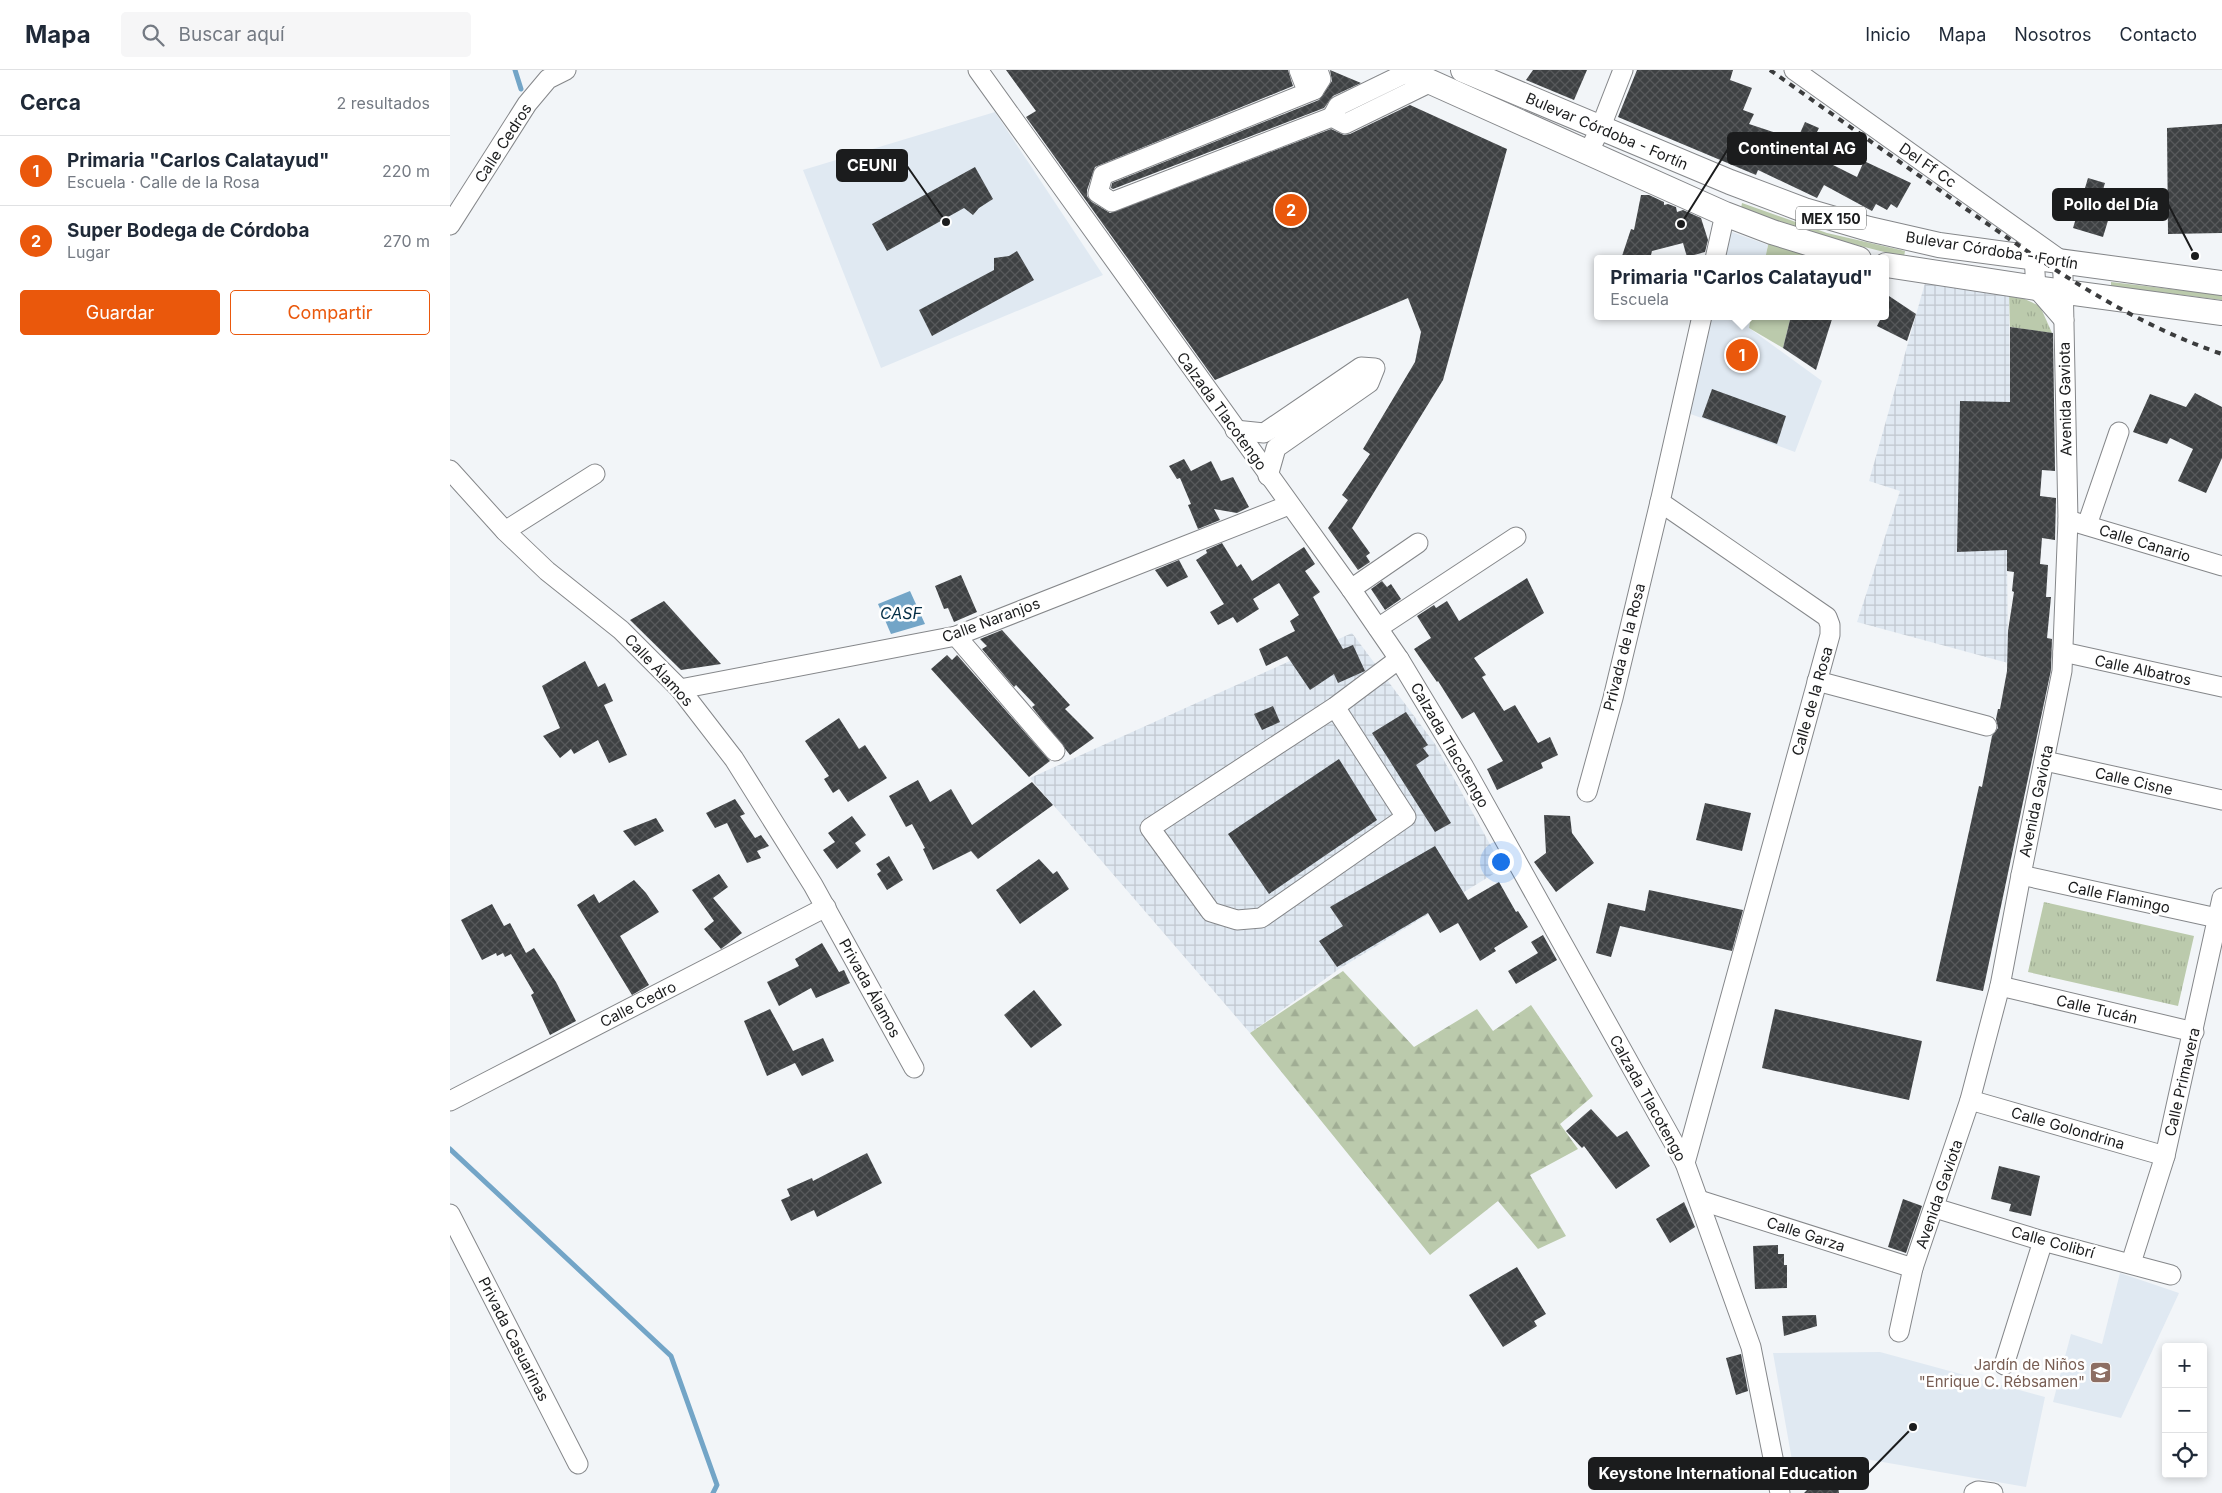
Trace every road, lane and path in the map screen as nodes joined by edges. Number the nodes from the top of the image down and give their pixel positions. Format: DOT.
graph roads {
  1 [pos="566,70"];
  2 [pos="978,70"];
  3 [pos="1299,70"];
  4 [pos="1318,70"];
  5 [pos="1463,70"];
  6 [pos="1623,70"];
  7 [pos="1794,70"];
  8 [pos="1417,74"];
  9 [pos="1314,90"];
  10 [pos="1332,117"];
  11 [pos="1600,129"];
  12 [pos="1588,154"];
  13 [pos="1725,214"];
  14 [pos="450,226"];
  15 [pos="1939,245"];
  16 [pos="1716,255"];
  17 [pos="1846,255"];
  18 [pos="2034,257"];
  19 [pos="2062,261"];
  20 [pos="1889,266"];
  21 [pos="1935,274"];
  22 [pos="2222,282"];
  23 [pos="2036,288"];
  24 [pos="2064,291"];
  25 [pos="2222,313"];
  26 [pos="1701,320"];
  27 [pos="2064,320"];
  28 [pos="1235,430"];
  29 [pos="2119,432"];
  30 [pos="595,474"];
  31 [pos="1268,476"];
  32 [pos="452,477"];
  33 [pos="1660,502"];
  34 [pos="1289,504"];
  35 [pos="2068,520"];
  36 [pos="2087,525"];
  37 [pos="505,531"];
  38 [pos="1516,537"];
  39 [pos="1418,543"];
  40 [pos="2222,566"];
  41 [pos="1351,588"];
  42 [pos="1378,628"];
  43 [pos="956,636"];
  44 [pos="2063,652"];
  45 [pos="1399,659"];
  46 [pos="1817,681"];
  47 [pos="2222,687"];
  48 [pos="680,688"];
  49 [pos="1335,707"];
  50 [pos="1987,726"];
  51 [pos="1054,751"];
  52 [pos="2045,761"];
  53 [pos="1587,792"];
  54 [pos="2222,800"];
  55 [pos="2020,875"];
  56 [pos="2222,898"];
  57 [pos="826,907"];
  58 [pos="2218,918"];
  59 [pos="2000,986"];
  60 [pos="2194,1032"];
  61 [pos="914,1068"];
  62 [pos="1970,1100"];
  63 [pos="450,1101"];
  64 [pos="2165,1156"];
  65 [pos="1685,1163"];
  66 [pos="1699,1200"];
  67 [pos="1935,1208"];
  68 [pos="450,1214"];
  69 [pos="2043,1241"];
  70 [pos="2131,1263"];
  71 [pos="1913,1268"];
  72 [pos="2172,1275"];
  73 [pos="1900,1332"];
  74 [pos="2004,1365"];
  75 [pos="578,1464"];
  76 [pos="1780,1493"];
  77 [pos="1974,1493"];
  78 [pos="1993,1493"];
  1 -- 14 [label="street, Calle Cedros"];
  2 -- 28 [label="street, Calzada Tlacotengo"];
  3 -- 9 [label="street"];
  4 -- 9 [label="street"];
  5 -- 11 [label="main road, Bulevar Córdoba - Fortín / MEX 150"];
  6 -- 11 [label="street"];
  7 -- 19 [label="street, Del Ff Cc"];
  8 -- 10 [label="street"];
  8 -- 10 [label="street"];
  8 -- 12 [label="main road, Bulevar Córdoba - Fortín / MEX 150"];
  9 -- 10 [label="street"];
  11 -- 12 [label="street"];
  11 -- 15 [label="main road, Bulevar Córdoba - Fortín / MEX 150"];
  12 -- 13 [label="main road, Bulevar Córdoba - Fortín / MEX 150"];
  13 -- 16 [label="street"];
  13 -- 17 [label="main road, Bulevar Córdoba - Fortín / MEX 150"];
  15 -- 18 [label="main road, Bulevar Córdoba - Fortín / MEX 150"];
  15 -- 21 [label="main road"];
  18 -- 19 [label="main road, Bulevar Córdoba - Fortín / MEX 150"];
  18 -- 23 [label="street"];
  19 -- 22 [label="main road, Bulevar Córdoba - Fortín / MEX 150"];
  19 -- 24 [label="street, Avenida Gaviota"];
  20 -- 21 [label="main road, Bulevar Córdoba - Fortín"];
  21 -- 23 [label="main road, Bulevar Córdoba - Fortín"];
  23 -- 24 [label="main road, Bulevar Córdoba - Fortín"];
  23 -- 27 [label="street"];
  24 -- 25 [label="main road, Bulevar Córdoba - Fortín"];
  24 -- 27 [label="street, Avenida Gaviota"];
  26 -- 33 [label="street"];
  27 -- 35 [label="street, Avenida Gaviota"];
  28 -- 31 [label="street, Calzada Tlacotengo"];
  28 -- 31 [label="street"];
  29 -- 36 [label="street"];
  30 -- 37 [label="street"];
  31 -- 34 [label="street, Calzada Tlacotengo"];
  32 -- 37 [label="street, Calle Álamos"];
  33 -- 46 [label="street, Calle de la Rosa"];
  33 -- 53 [label="street, Privada de la Rosa"];
  34 -- 41 [label="street, Calzada Tlacotengo"];
  34 -- 43 [label="street, Calle Naranjos"];
  35 -- 36 [label="street, Calle Canario"];
  35 -- 44 [label="street, Avenida Gaviota"];
  36 -- 40 [label="street, Calle Canario"];
  37 -- 48 [label="street, Calle Álamos"];
  38 -- 42 [label="street"];
  39 -- 41 [label="street"];
  41 -- 42 [label="street, Calzada Tlacotengo"];
  42 -- 45 [label="street, Calzada Tlacotengo"];
  43 -- 48 [label="street, Calle Naranjos"];
  43 -- 51 [label="street"];
  44 -- 47 [label="street, Calle Albatros"];
  44 -- 52 [label="street, Avenida Gaviota"];
  45 -- 49 [label="street"];
  45 -- 65 [label="street, Calzada Tlacotengo"];
  46 -- 50 [label="street"];
  46 -- 65 [label="street, Calle de la Rosa"];
  48 -- 57 [label="street, Calle Álamos"];
  49 -- 49 [label="street"];
  52 -- 54 [label="street, Calle Cisne"];
  52 -- 55 [label="street, Avenida Gaviota"];
  55 -- 58 [label="street, Calle Flamingo"];
  55 -- 59 [label="street, Avenida Gaviota"];
  56 -- 58 [label="street, Calle Primavera"];
  57 -- 61 [label="street, Privada Álamos"];
  57 -- 63 [label="street, Calle Cedro"];
  58 -- 60 [label="street, Calle Primavera"];
  59 -- 60 [label="street, Calle Tucán"];
  59 -- 62 [label="street, Avenida Gaviota"];
  60 -- 64 [label="street, Calle Primavera"];
  62 -- 64 [label="street, Calle Golondrina"];
  62 -- 67 [label="street, Avenida Gaviota"];
  64 -- 70 [label="street, Calle Primavera"];
  65 -- 66 [label="street, Calzada Tlacotengo"];
  66 -- 71 [label="street, Calle Garza"];
  66 -- 76 [label="street, Calzada Tlacotengo"];
  67 -- 69 [label="street, Calle Colibrí"];
  67 -- 71 [label="street, Avenida Gaviota"];
  68 -- 75 [label="street, Privada Casuarinas"];
  69 -- 70 [label="street, Calle Colibrí"];
  69 -- 74 [label="street"];
  70 -- 72 [label="street, Calle Colibrí"];
  71 -- 73 [label="street, Avenida Gaviota"];
  77 -- 78 [label="street"];
}
